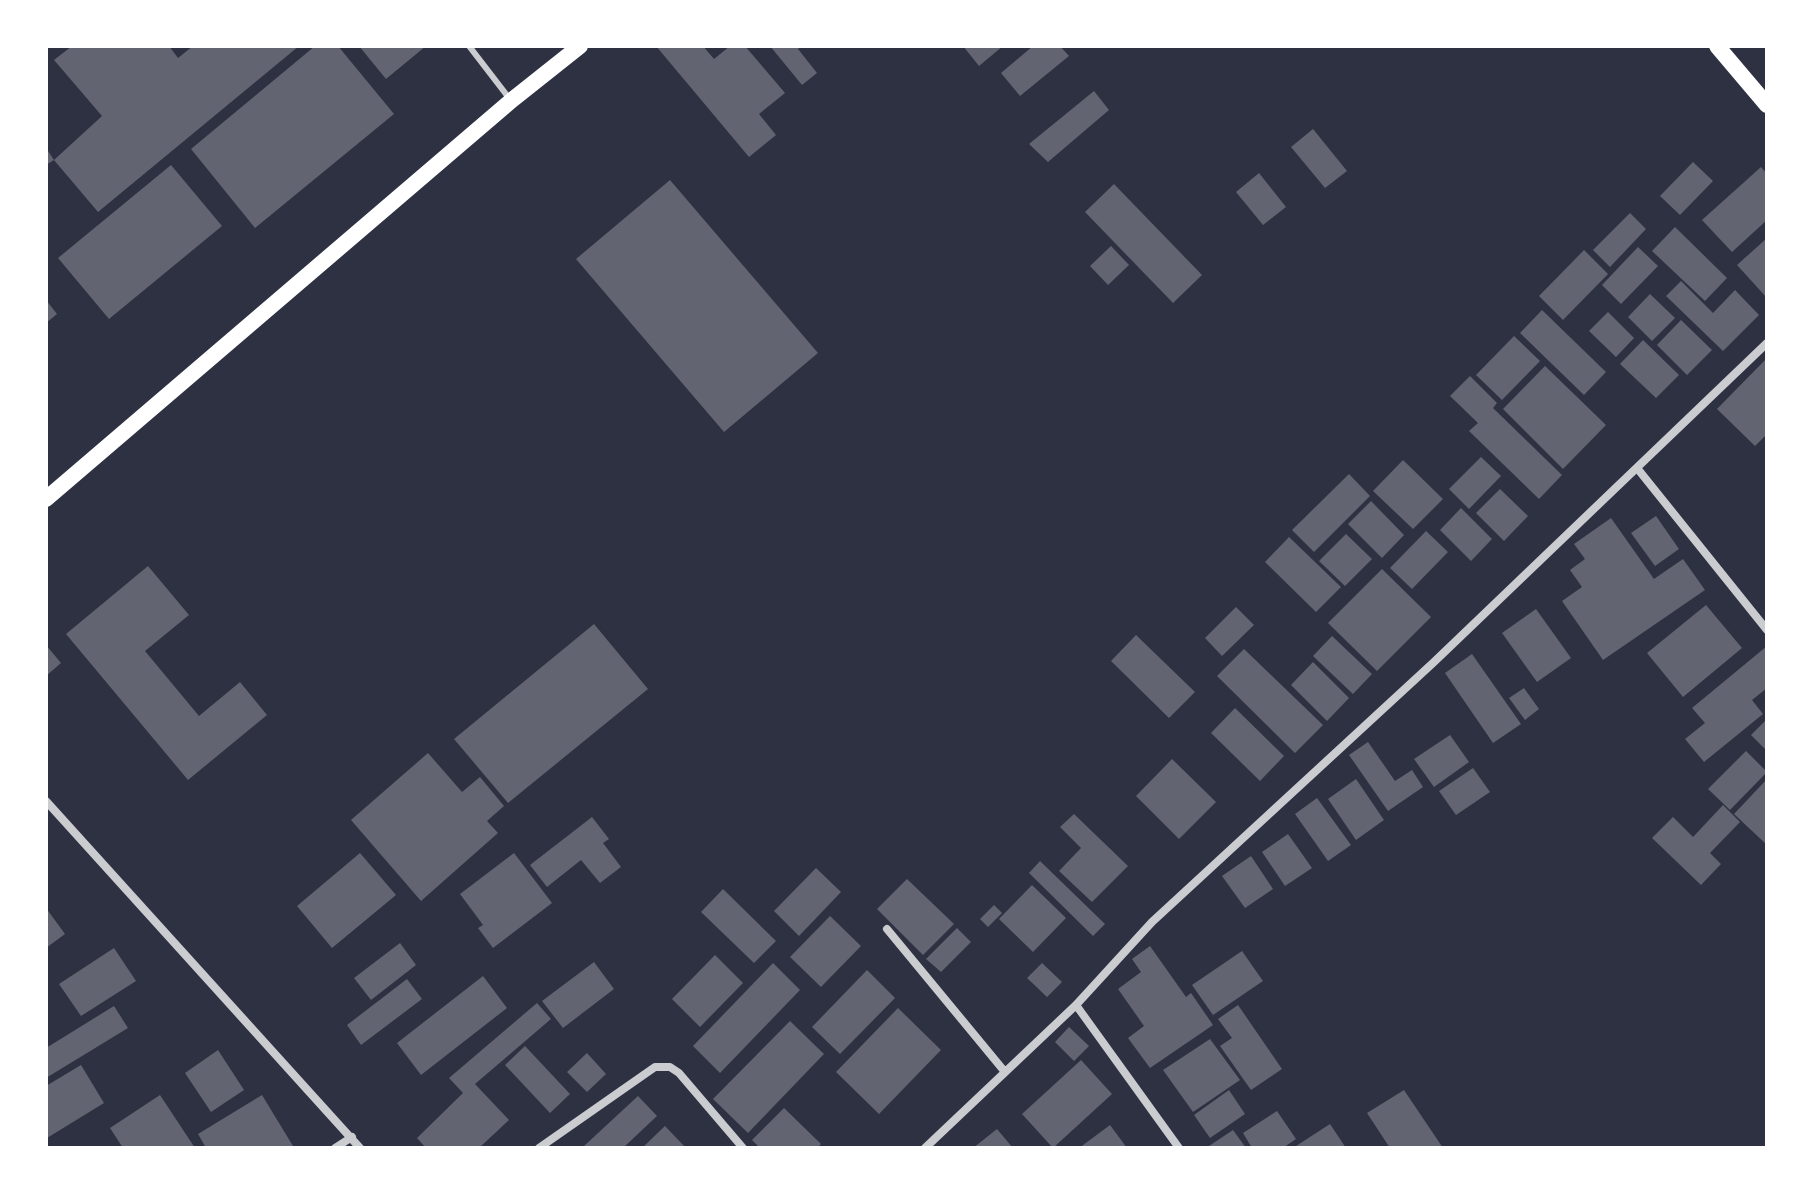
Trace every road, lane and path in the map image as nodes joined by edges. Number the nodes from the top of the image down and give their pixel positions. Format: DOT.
graph roads {
  1 [pos="469,46"];
  2 [pos="580,46"];
  3 [pos="1717,46"];
  4 [pos="512,100"];
  5 [pos="1767,105"];
  6 [pos="1767,343"];
  7 [pos="1637,468"];
  8 [pos="46,499"];
  9 [pos="1767,630"];
  10 [pos="46,801"];
  11 [pos="887,929"];
  12 [pos="1076,1005"];
  13 [pos="1005,1072"];
  14 [pos="352,1137"];
  15 [pos="335,1148"];
  16 [pos="360,1148"];
  17 [pos="539,1148"];
  18 [pos="743,1148"];
  19 [pos="925,1148"];
  20 [pos="1179,1148"];
  1 -- 4 [label="lane"];
  2 -- 4 [label="main road"];
  3 -- 5 [label="main road"];
  4 -- 8 [label="main road"];
  6 -- 7 [label="street"];
  7 -- 9 [label="street"];
  7 -- 12 [label="street"];
  10 -- 14 [label="street"];
  11 -- 13 [label="street"];
  12 -- 13 [label="street"];
  12 -- 20 [label="street"];
  13 -- 19 [label="street"];
  14 -- 15 [label="street"];
  14 -- 16 [label="street"];
  17 -- 18 [label="street"];
}
